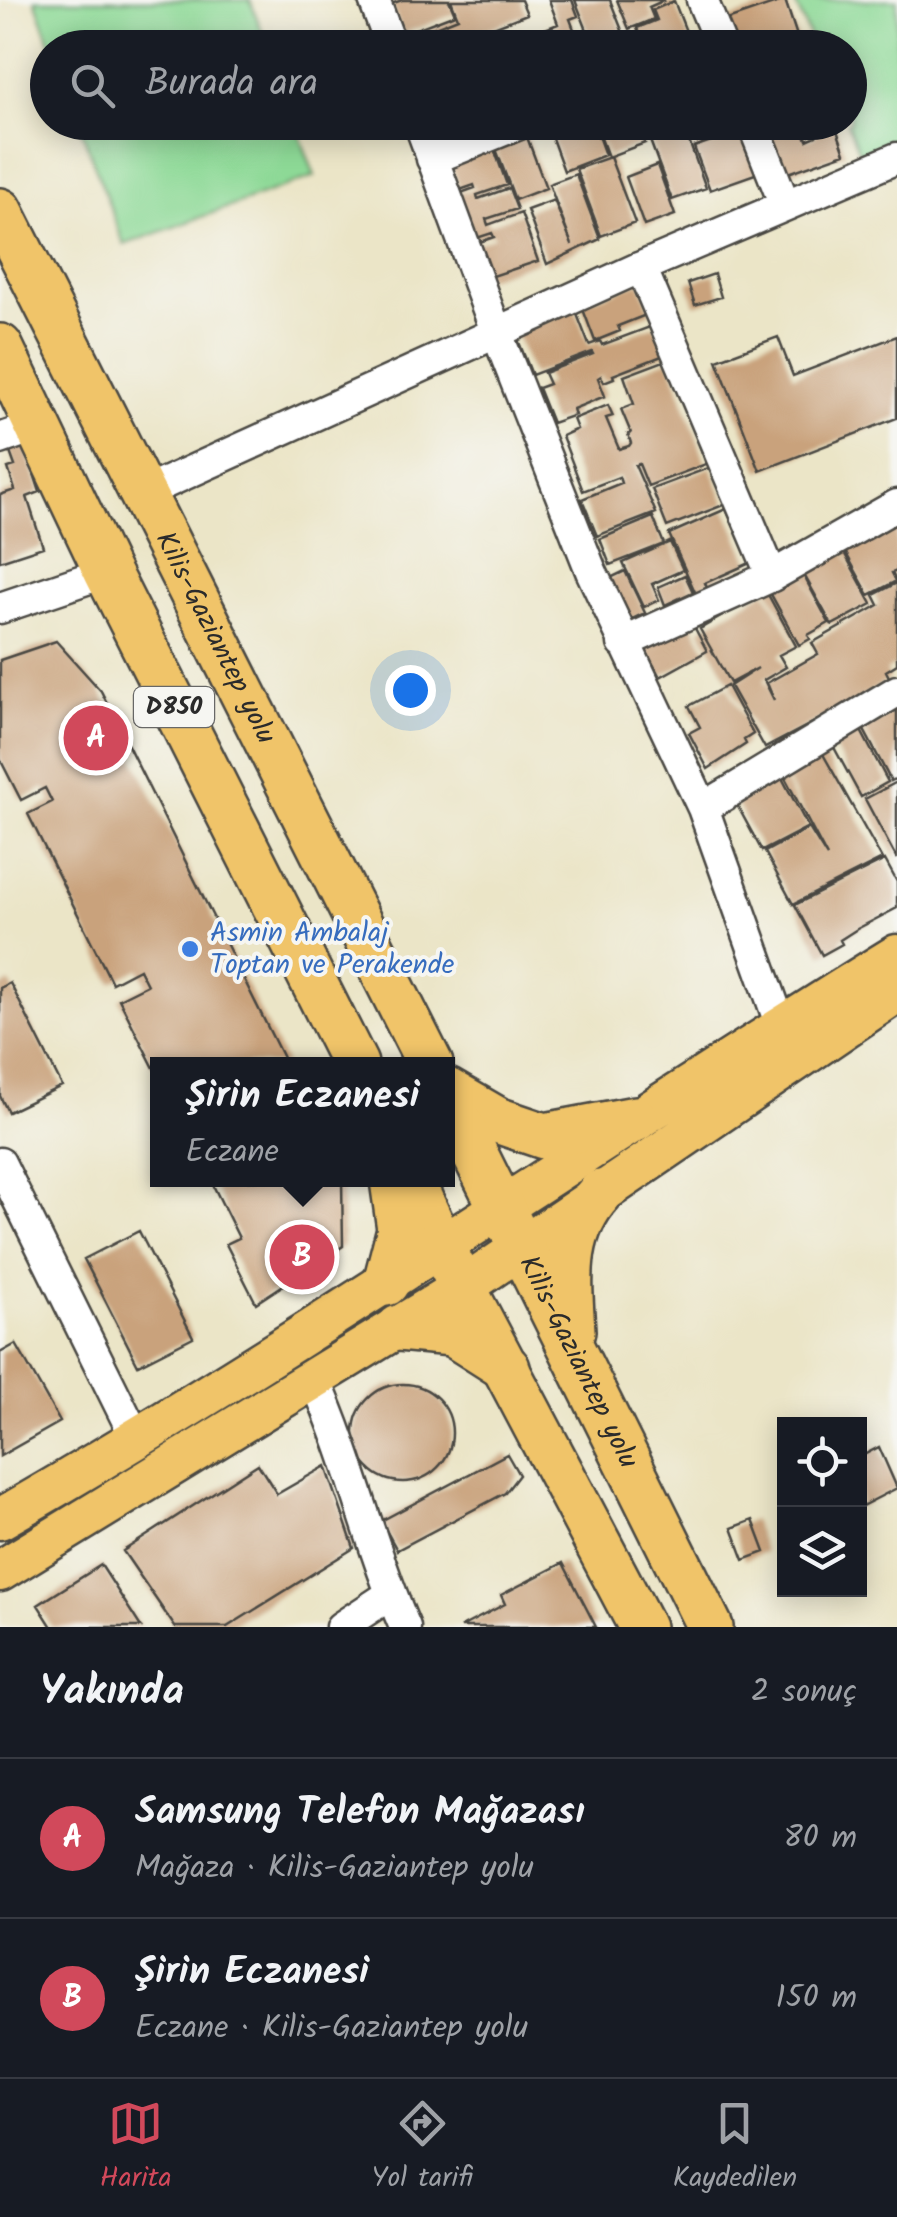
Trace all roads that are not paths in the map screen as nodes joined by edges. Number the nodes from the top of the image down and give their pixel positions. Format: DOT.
graph roads {
  1 [pos="374,0"];
  2 [pos="702,0"];
  3 [pos="385,30"];
  4 [pos="712,30"];
  5 [pos="425,140"];
  6 [pos="479,140"];
  7 [pos="759,140"];
  8 [pos="897,158"];
  9 [pos="432,159"];
  10 [pos="784,205"];
  11 [pos="0,211"];
  12 [pos="641,267"];
  13 [pos="496,332"];
  14 [pos="0,347"];
  15 [pos="19,432"];
  16 [pos="142,493"];
  17 [pos="897,506"];
  18 [pos="107,572"];
  19 [pos="772,576"];
  20 [pos="0,608"];
  21 [pos="623,643"];
  22 [pos="897,691"];
  23 [pos="703,808"];
  24 [pos="897,954"];
  25 [pos="897,992"];
  26 [pos="781,1026"];
  27 [pos="350,1057"];
  28 [pos="426,1057"];
  29 [pos="455,1098"];
  30 [pos="455,1111"];
  31 [pos="634,1119"];
  32 [pos="0,1164"];
  33 [pos="394,1187"];
  34 [pos="413,1187"];
  35 [pos="600,1193"];
  36 [pos="501,1208"];
  37 [pos="442,1248"];
  38 [pos="521,1248"];
  39 [pos="386,1283"];
  40 [pos="465,1286"];
  41 [pos="399,1328"];
  42 [pos="574,1348"];
  43 [pos="508,1368"];
  44 [pos="315,1380"];
  45 [pos="137,1440"];
  46 [pos="0,1519"];
  47 [pos="0,1570"];
  48 [pos="391,1594"];
  49 [pos="341,1627"];
  50 [pos="405,1627"];
  51 [pos="642,1627"];
  52 [pos="710,1627"];
  1 -- 3 [label="street"];
  2 -- 4 [label="street"];
  5 -- 9 [label="street"];
  6 -- 9 [label="street"];
  7 -- 10 [label="street"];
  8 -- 10 [label="street"];
  9 -- 13 [label="street"];
  10 -- 12 [label="street"];
  11 -- 16 [label="highway, Kilis-Gaziantep yolu / D850"];
  12 -- 13 [label="street"];
  12 -- 19 [label="street"];
  13 -- 16 [label="street"];
  13 -- 21 [label="street"];
  14 -- 15 [label="highway, D850"];
  15 -- 18 [label="highway, D850"];
  16 -- 28 [label="highway, Kilis-Gaziantep yolu / D850"];
  17 -- 19 [label="street"];
  18 -- 20 [label="street"];
  18 -- 27 [label="highway, D850"];
  19 -- 21 [label="street"];
  21 -- 23 [label="street"];
  22 -- 23 [label="street"];
  23 -- 26 [label="street"];
  24 -- 26 [label="main road"];
  25 -- 35 [label="main road"];
  26 -- 31 [label="main road"];
  29 -- 31 [label="highway"];
  30 -- 36 [label="highway, Kilis-Gaziantep yolu"];
  31 -- 36 [label="main road"];
  32 -- 45 [label="street"];
  33 -- 39 [label="highway"];
  34 -- 37 [label="highway"];
  35 -- 38 [label="main road"];
  35 -- 42 [label="highway"];
  36 -- 37 [label="main road"];
  36 -- 38 [label="highway, Kilis-Gaziantep yolu"];
  37 -- 39 [label="main road"];
  37 -- 40 [label="highway"];
  38 -- 40 [label="main road"];
  38 -- 42 [label="highway, Kilis-Gaziantep yolu"];
  39 -- 45 [label="main road"];
  40 -- 41 [label="main road"];
  40 -- 43 [label="highway"];
  41 -- 43 [label="highway"];
  41 -- 44 [label="main road"];
  42 -- 52 [label="highway, Kilis-Gaziantep yolu"];
  43 -- 51 [label="highway"];
  44 -- 47 [label="main road"];
  44 -- 48 [label="street"];
  45 -- 46 [label="main road"];
  48 -- 49 [label="street"];
  48 -- 50 [label="street"];
}
